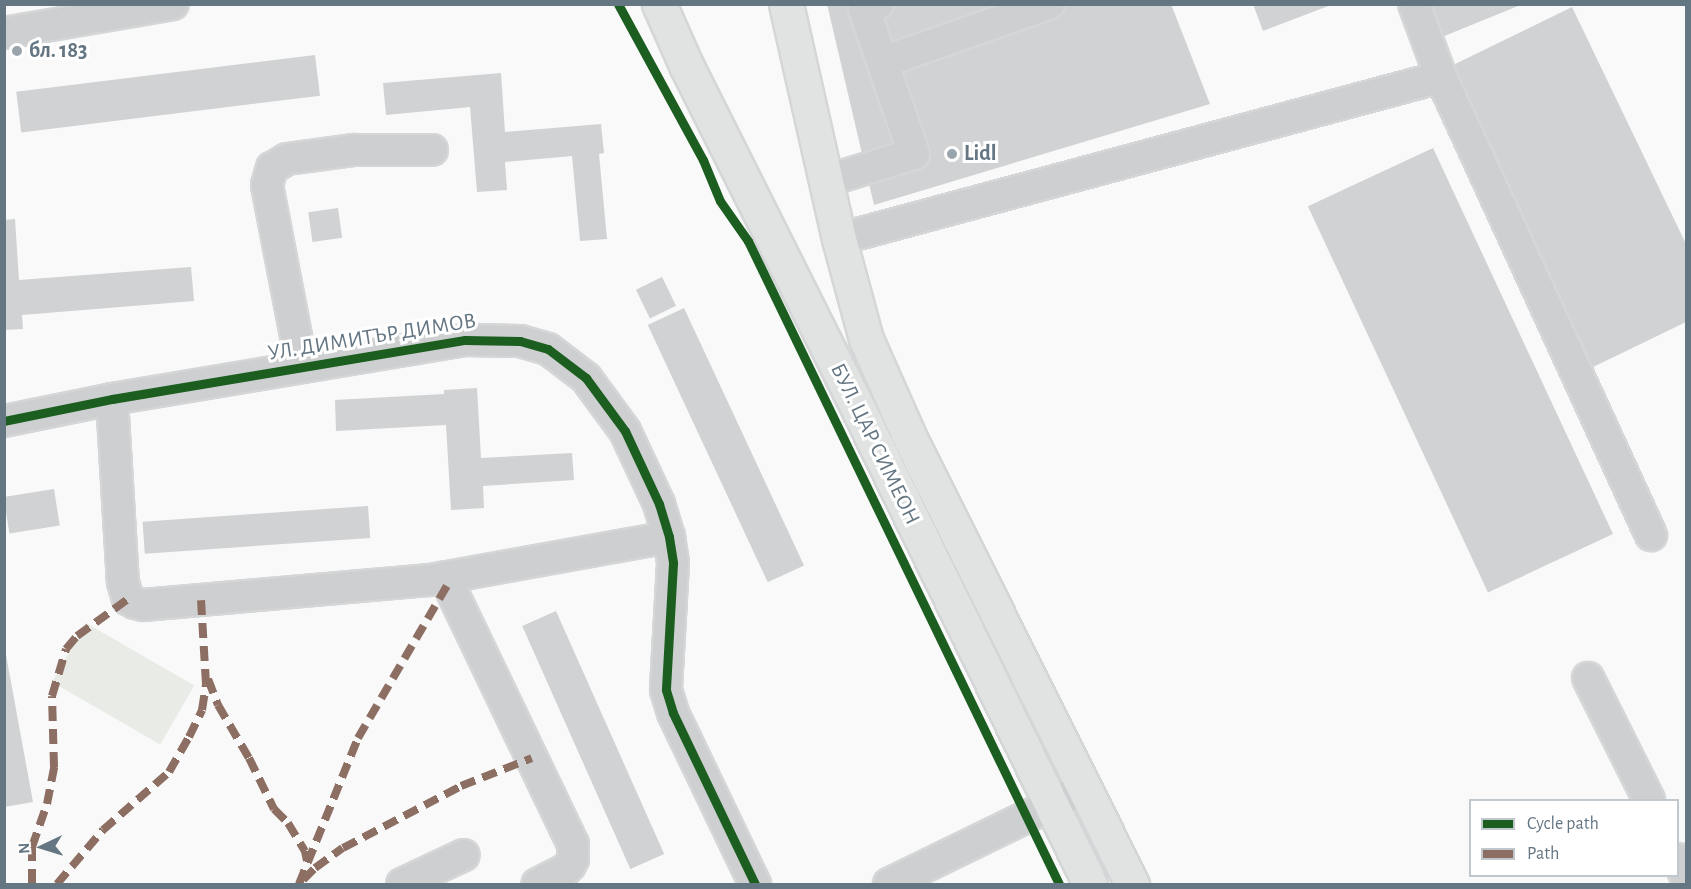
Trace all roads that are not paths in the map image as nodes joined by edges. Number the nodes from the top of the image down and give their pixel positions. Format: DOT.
graph roads {
  1 [pos="173,4"];
  2 [pos="659,4"];
  3 [pos="786,4"];
  4 [pos="878,4"];
  5 [pos="1049,4"];
  6 [pos="1414,4"];
  7 [pos="4,33"];
  8 [pos="882,62"];
  9 [pos="1441,77"];
  10 [pos="432,150"];
  11 [pos="826,181"];
  12 [pos="839,239"];
  13 [pos="302,367"];
  14 [pos="112,399"];
  15 [pos="4,421"];
  16 [pos="1651,534"];
  17 [pos="669,537"];
  18 [pos="445,577"];
  19 [pos="1588,678"];
  20 [pos="1084,789"];
  21 [pos="1648,799"];
  22 [pos="1051,806"];
  23 [pos="464,855"];
  24 [pos="1679,863"];
  25 [pos="1686,877"];
  26 [pos="402,885"];
  27 [pos="537,885"];
  28 [pos="756,885"];
  29 [pos="889,885"];
  30 [pos="1090,885"];
  31 [pos="1132,885"];
  1 -- 7 [label="street"];
  2 -- 22 [label="main road, БУЛ. ЦАР СИМЕОН"];
  3 -- 11 [label="main road, БУЛ. ЦАР СИМЕОН"];
  4 -- 8 [label="street"];
  5 -- 8 [label="street"];
  6 -- 9 [label="street"];
  8 -- 11 [label="street"];
  9 -- 12 [label="street"];
  9 -- 16 [label="street"];
  10 -- 13 [label="street"];
  11 -- 12 [label="main road, БУЛ. ЦАР СИМЕОН"];
  12 -- 20 [label="main road, БУЛ. ЦАР СИМЕОН"];
  13 -- 14 [label="street, УЛ. ДИМИТЪР ДИМОВ"];
  13 -- 17 [label="street, УЛ. ДИМИТЪР ДИМОВ"];
  14 -- 15 [label="street, УЛ. ДИМИТЪР ДИМОВ"];
  14 -- 18 [label="street"];
  17 -- 18 [label="street"];
  17 -- 28 [label="street, УЛ. ДИМИТЪР ДИМОВ"];
  18 -- 27 [label="street"];
  19 -- 21 [label="street"];
  20 -- 22 [label="street"];
  20 -- 31 [label="main road, БУЛ. ЦАР СИМЕОН"];
  22 -- 29 [label="street"];
  22 -- 30 [label="main road, БУЛ. ЦАР СИМЕОН"];
  23 -- 26 [label="street"];
  24 -- 25 [label="street"];
}
